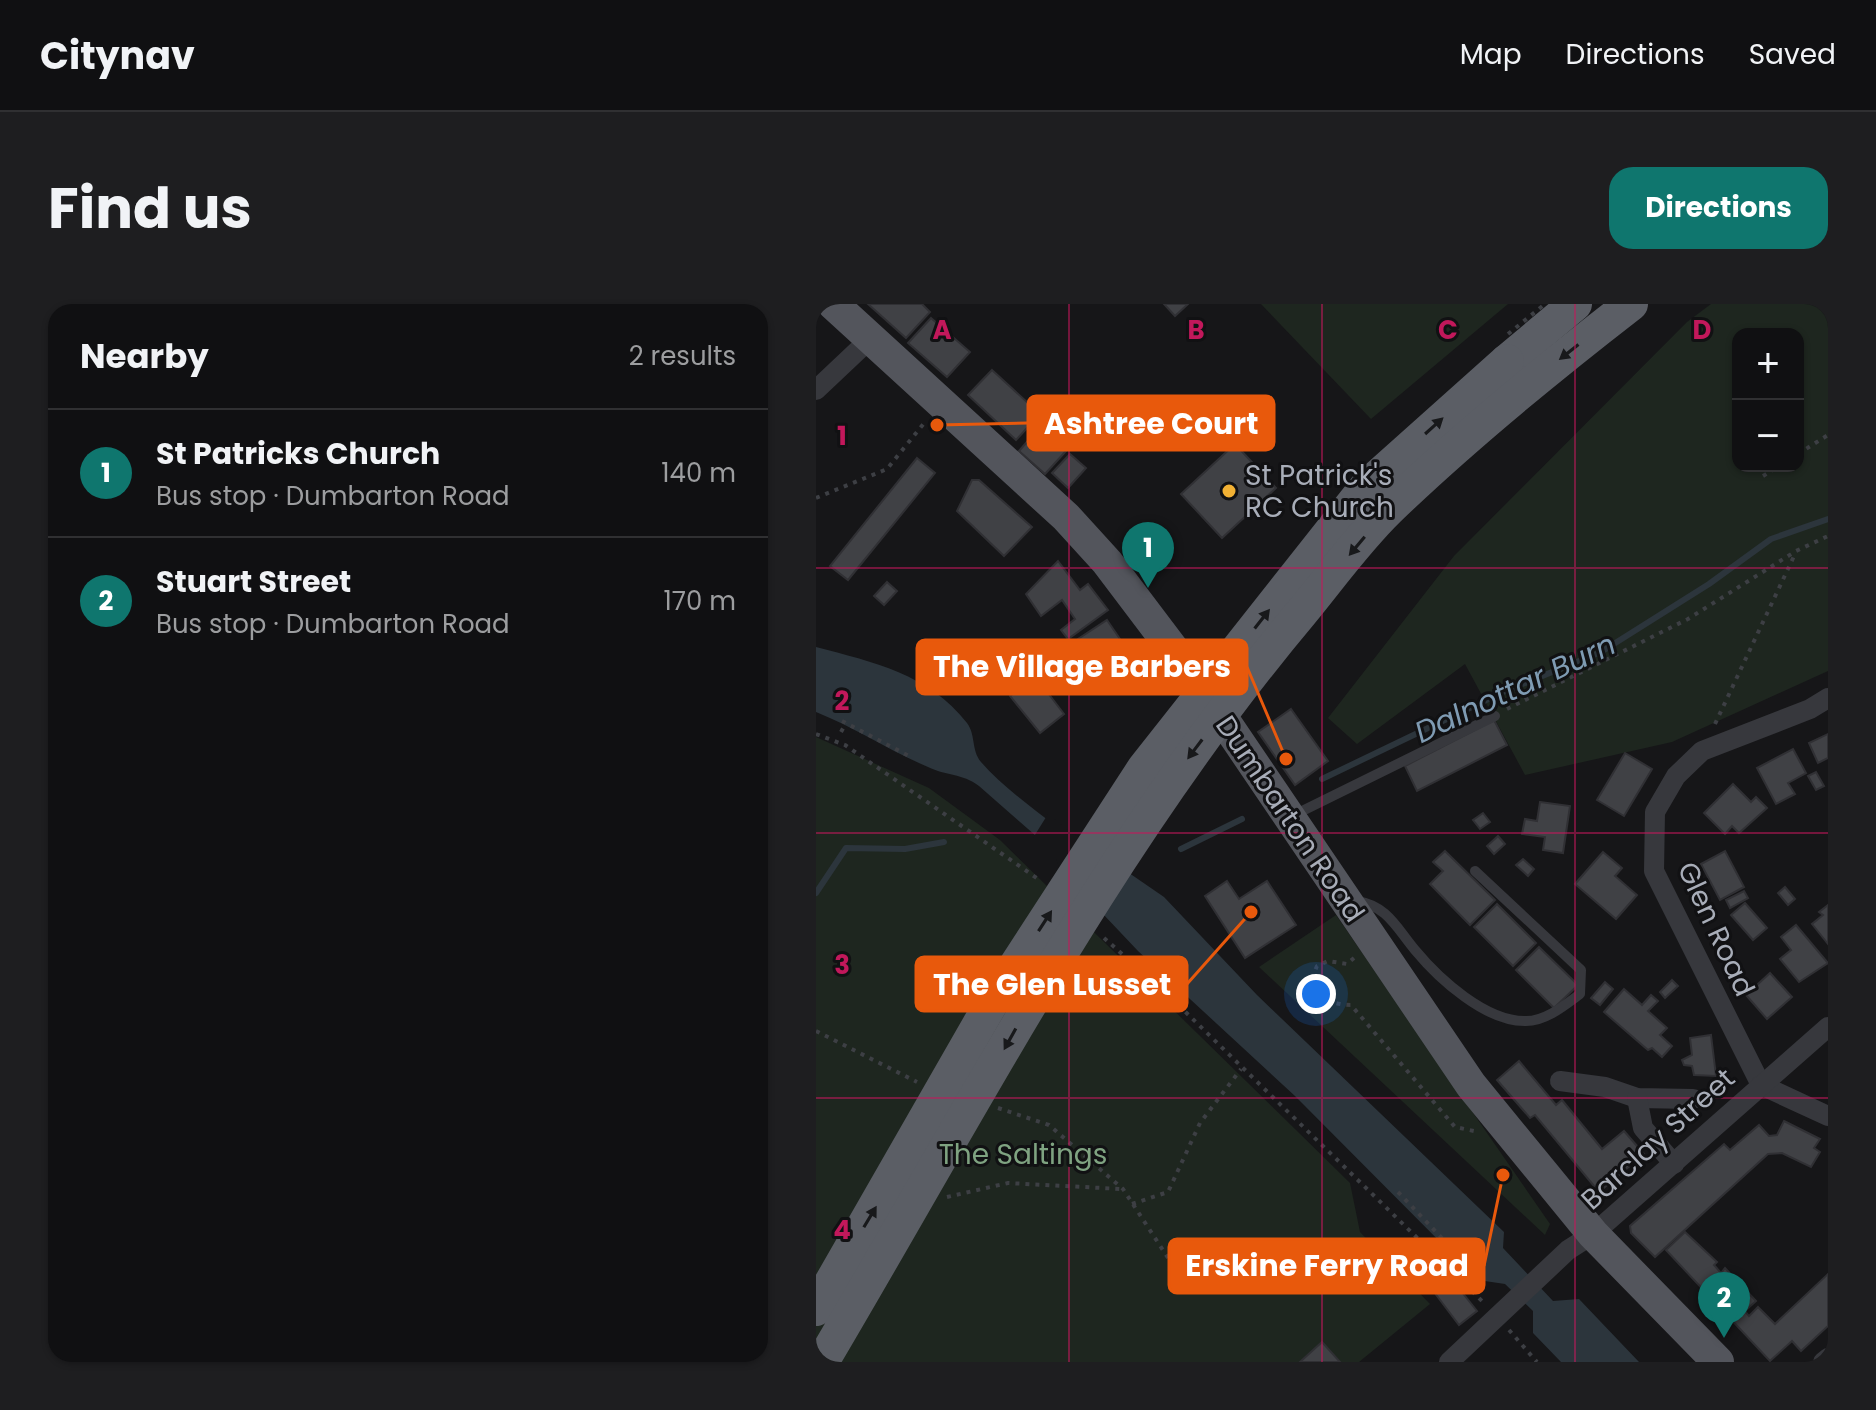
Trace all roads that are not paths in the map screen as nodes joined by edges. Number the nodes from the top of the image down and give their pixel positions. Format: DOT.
graph roads {
  1 [pos="833,304"];
  2 [pos="1575,304"];
  3 [pos="1631,304"];
  4 [pos="870,339"];
  5 [pos="816,390"];
  6 [pos="1828,698"];
  7 [pos="1495,716"];
  8 [pos="1289,817"];
  9 [pos="1475,871"];
  10 [pos="1342,898"];
  11 [pos="1828,1027"];
  12 [pos="1560,1081"];
  13 [pos="1761,1085"];
  14 [pos="1637,1098"];
  15 [pos="1693,1099"];
  16 [pos="1828,1116"];
  17 [pos="1674,1164"];
  18 [pos="1593,1234"];
  19 [pos="816,1309"];
  20 [pos="1828,1358"];
  21 [pos="822,1362"];
  22 [pos="1449,1362"];
  23 [pos="1718,1362"];
  24 [pos="1823,1362"];
  1 -- 4 [label="main road, Dumbarton Road"];
  19 -- 2 [label="highway, one-way, bridge"];
  3 -- 21 [label="highway, one-way, bridge"];
  4 -- 5 [label="street"];
  4 -- 8 [label="main road, Dumbarton Road"];
  6 -- 13 [label="street, Glen Road"];
  7 -- 8 [label="lane"];
  8 -- 10 [label="main road, Dumbarton Road"];
  9 -- 10 [label="lane"];
  10 -- 18 [label="main road, Dumbarton Road"];
  11 -- 13 [label="street, Barclay Street"];
  12 -- 14 [label="street"];
  13 -- 16 [label="street"];
  13 -- 17 [label="street, Barclay Street"];
  14 -- 15 [label="street"];
  14 -- 17 [label="street"];
  17 -- 18 [label="street, Barclay Street"];
  18 -- 22 [label="street, Barclay Street"];
  18 -- 23 [label="main road, Dumbarton Road"];
  20 -- 24 [label="street"];
}
